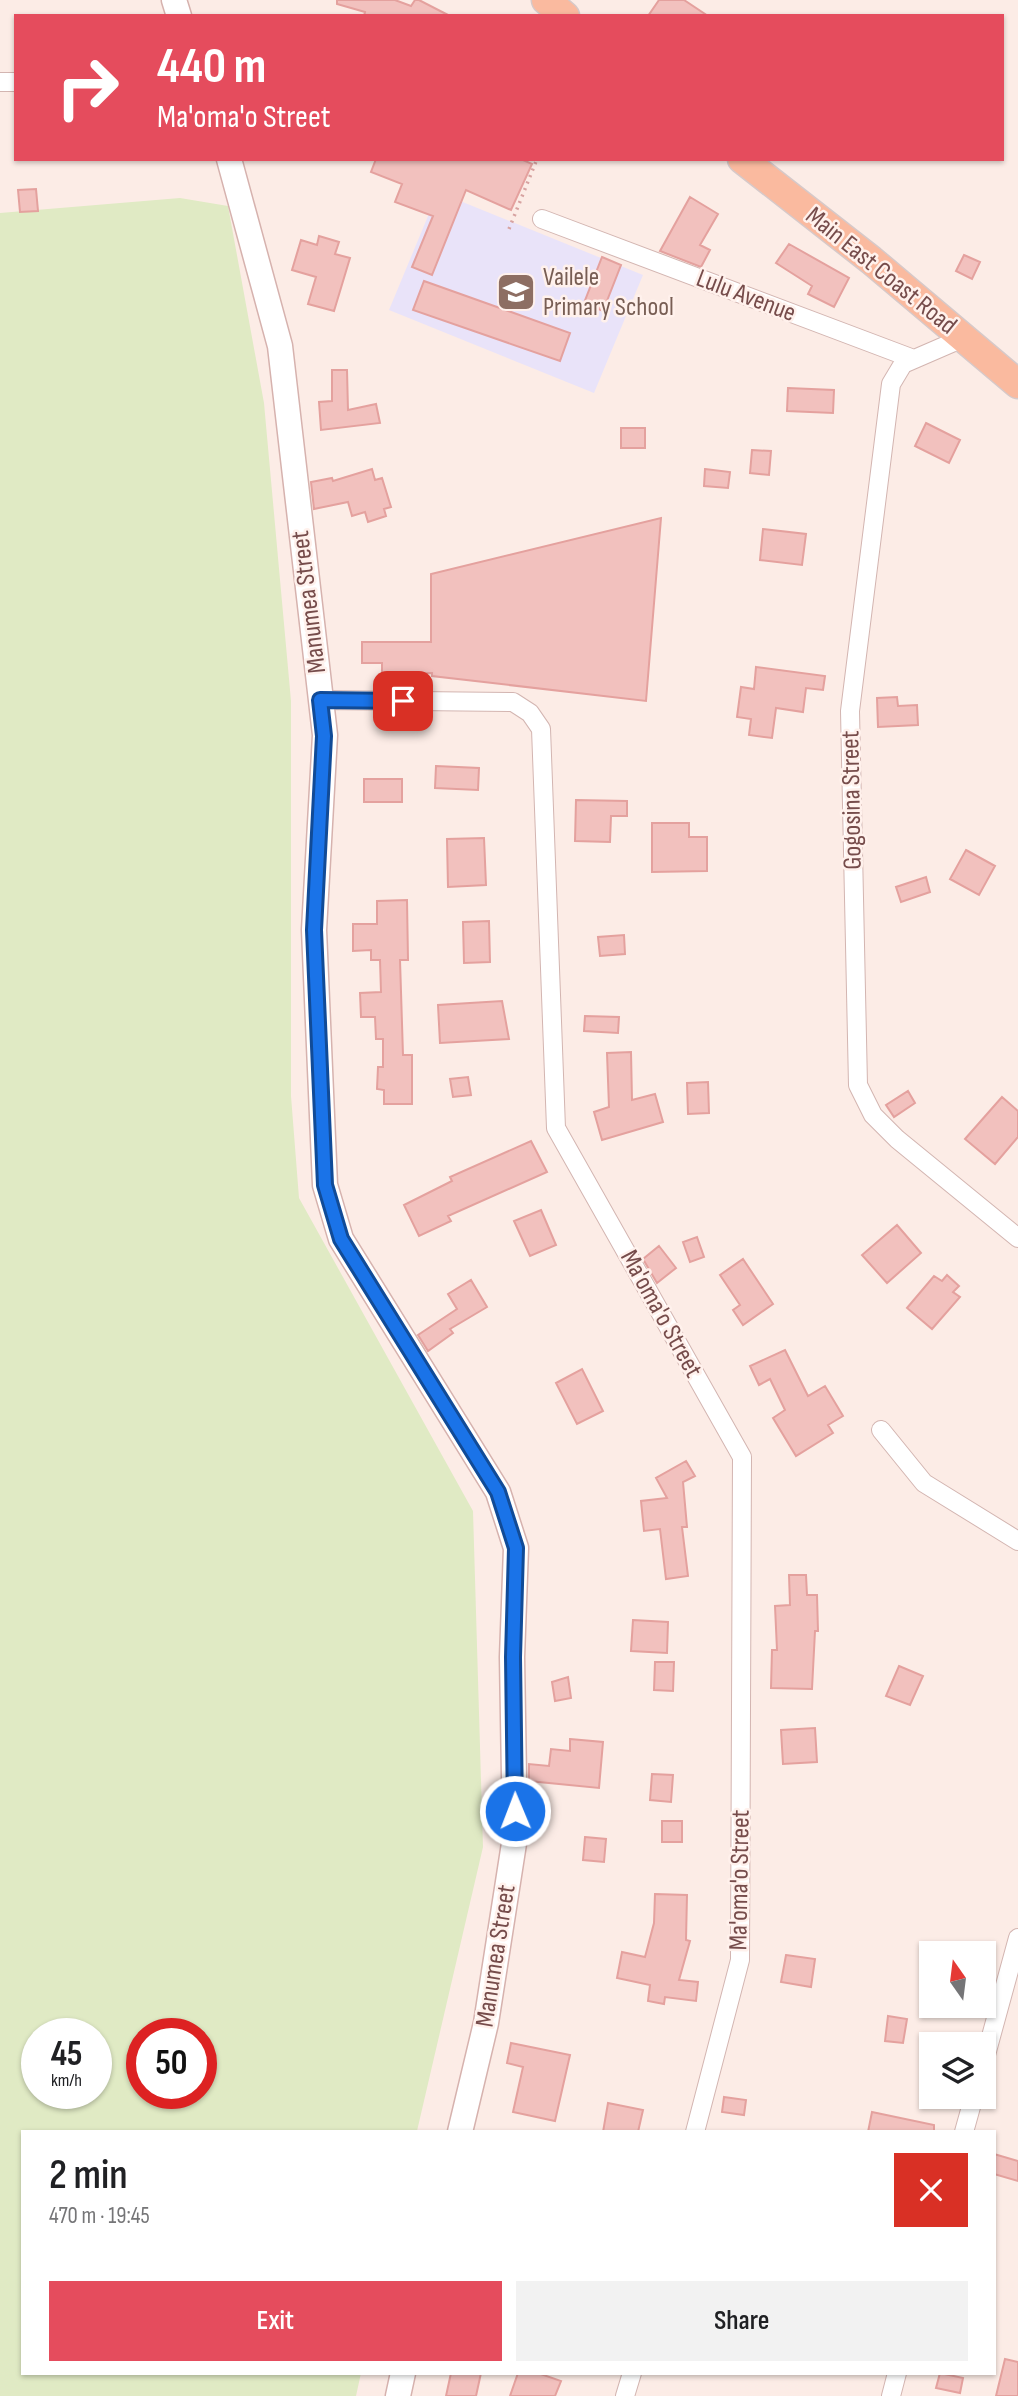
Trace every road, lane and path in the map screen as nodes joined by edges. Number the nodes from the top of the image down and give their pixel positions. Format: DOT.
graph roads {
  1 [pos="546,0"];
  2 [pos="563,14"];
  3 [pos="230,161"];
  4 [pos="536,161"];
  5 [pos="745,161"];
  6 [pos="542,219"];
  7 [pos="509,229"];
  8 [pos="963,338"];
  9 [pos="911,358"];
  10 [pos="1018,384"];
  11 [pos="320,700"];
  12 [pos="1018,1238"];
  13 [pos="881,1430"];
  14 [pos="1018,1541"];
  15 [pos="1018,1938"];
  16 [pos="992,2032"];
  17 [pos="970,2109"];
  18 [pos="460,2130"];
  19 [pos="696,2130"];
  20 [pos="965,2130"];
  21 [pos="403,2375"];
  22 [pos="631,2375"];
  23 [pos="897,2375"];
  24 [pos="398,2396"];
  25 [pos="625,2396"];
  26 [pos="891,2396"];
  1 -- 2 [label="main road"];
  3 -- 11 [label="main road, Manumea Street"];
  4 -- 7 [label="path"];
  5 -- 8 [label="main road, Main East Coast Road"];
  6 -- 9 [label="street, Lulu Avenue"];
  8 -- 9 [label="street"];
  8 -- 10 [label="main road, Main East Coast Road"];
  9 -- 12 [label="street, Gogosina Street"];
  11 -- 18 [label="main road, Manumea Street"];
  11 -- 19 [label="street, Ma'oma'o Street"];
  13 -- 14 [label="street"];
  15 -- 16 [label="street"];
  17 -- 20 [label="street"];
  21 -- 24 [label="main road"];
  22 -- 25 [label="street"];
  23 -- 26 [label="street"];
}
